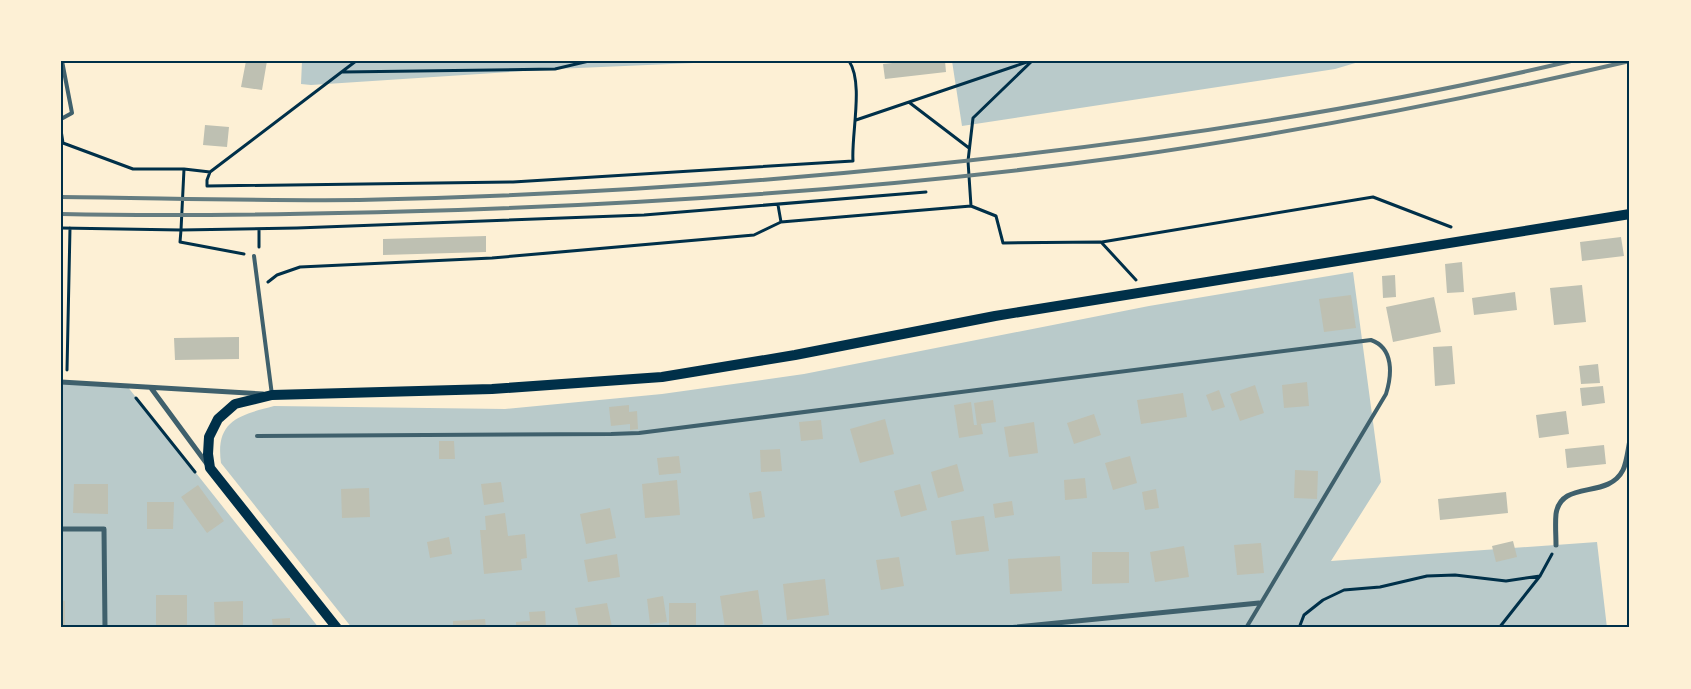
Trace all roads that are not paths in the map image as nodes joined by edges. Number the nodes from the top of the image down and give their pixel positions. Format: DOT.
graph roads {
  1 [pos="62,61"];
  2 [pos="61,119"];
  3 [pos="1630,214"];
  4 [pos="254,256"];
  5 [pos="64,382"];
  6 [pos="151,388"];
  7 [pos="272,395"];
  8 [pos="257,436"];
  9 [pos="1630,440"];
  10 [pos="210,468"];
  11 [pos="61,529"];
  12 [pos="1556,545"];
  13 [pos="1260,603"];
  14 [pos="106,628"];
  15 [pos="337,628"];
  16 [pos="1007,628"];
  17 [pos="1246,628"];
  1 -- 2 [label="lane"];
  3 -- 7 [label="main road"];
  4 -- 7 [label="lane"];
  5 -- 6 [label="street"];
  6 -- 7 [label="street"];
  6 -- 10 [label="street"];
  7 -- 10 [label="main road"];
  8 -- 13 [label="lane"];
  9 -- 12 [label="street"];
  10 -- 15 [label="main road"];
  11 -- 14 [label="street"];
  13 -- 16 [label="street"];
  13 -- 17 [label="lane"];
}
